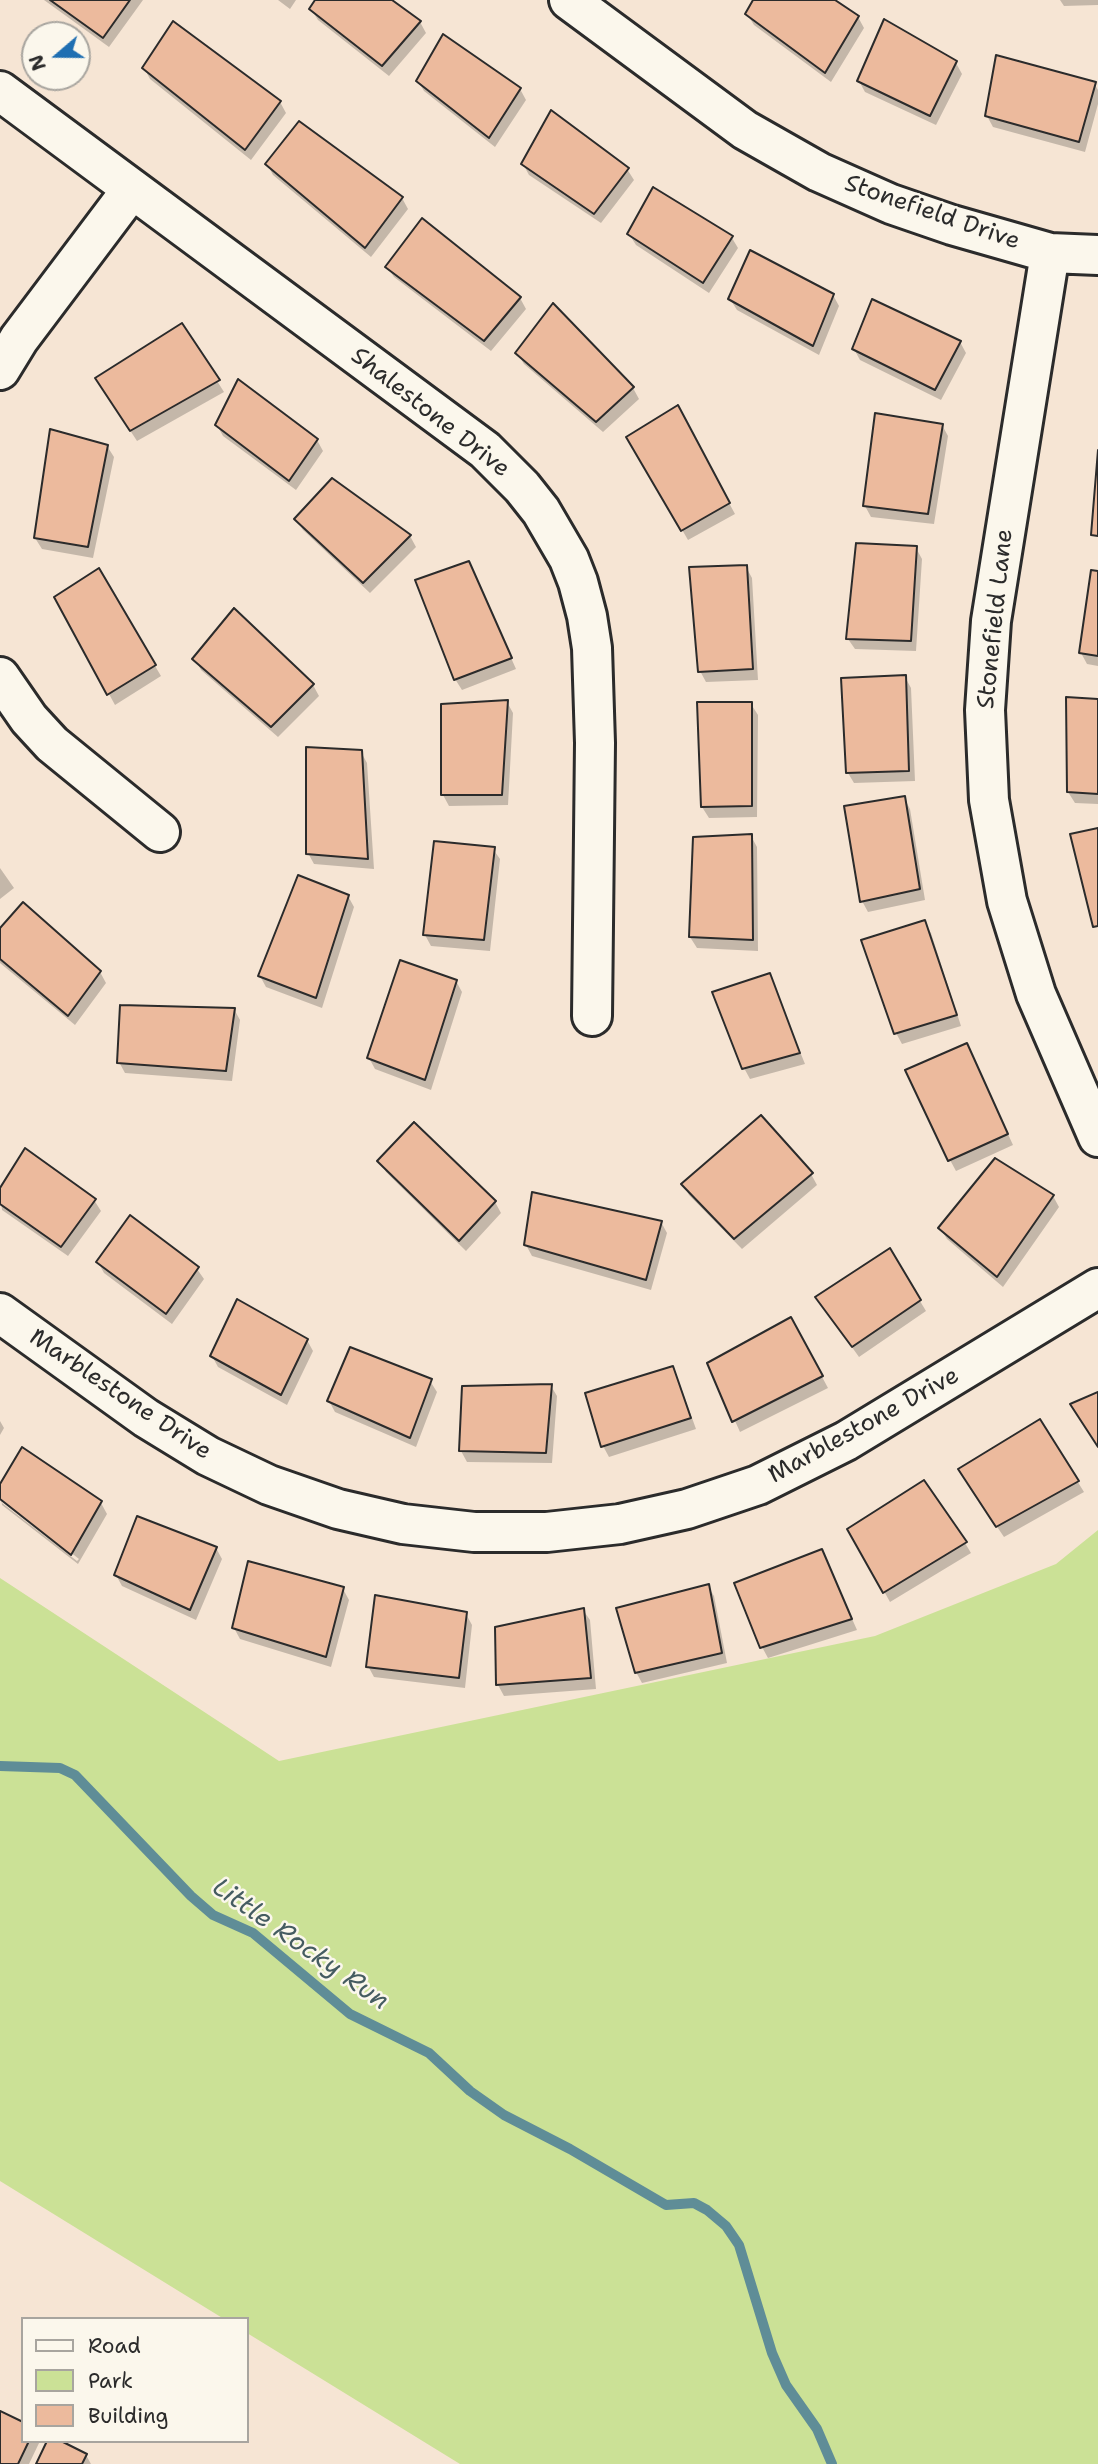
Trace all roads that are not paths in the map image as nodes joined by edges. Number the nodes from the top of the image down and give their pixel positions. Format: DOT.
graph roads {
  1 [pos="569,0"];
  2 [pos="0,91"];
  3 [pos="132,188"];
  4 [pos="1050,253"];
  5 [pos="1098,255"];
  6 [pos="0,370"];
  7 [pos="0,677"];
  8 [pos="160,832"];
  9 [pos="592,1016"];
  10 [pos="1098,1137"];
  11 [pos="1098,1288"];
  12 [pos="0,1313"];
  1 -- 4 [label="street, Stonefield Drive"];
  2 -- 3 [label="street, Shalestone Drive"];
  3 -- 6 [label="street"];
  3 -- 9 [label="street, Shalestone Drive"];
  4 -- 5 [label="street, Stonefield Drive"];
  4 -- 10 [label="street, Stonefield Lane"];
  7 -- 8 [label="street"];
  11 -- 12 [label="street, Marblestone Drive"];
}
